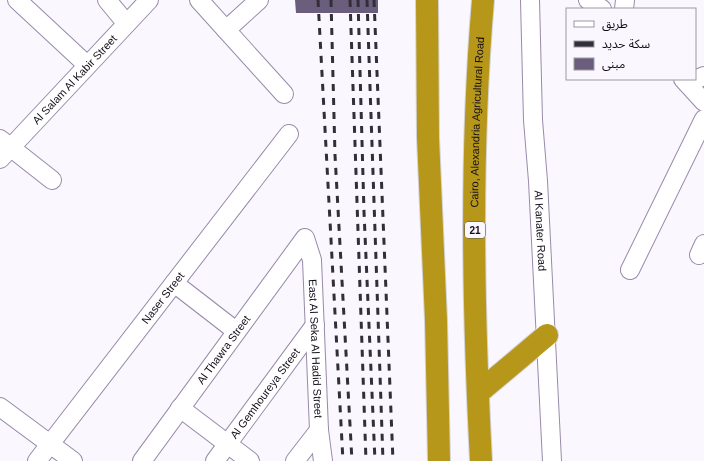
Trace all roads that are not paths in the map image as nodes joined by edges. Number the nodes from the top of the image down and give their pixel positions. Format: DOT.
graph roads {
  1 [pos="107,0"];
  2 [pos="149,0"];
  3 [pos="198,0"];
  4 [pos="259,0"];
  5 [pos="427,0"];
  6 [pos="483,0"];
  7 [pos="530,0"];
  8 [pos="588,0"];
  9 [pos="24,2"];
  10 [pos="600,8"];
  11 [pos="126,23"];
  12 [pos="226,30"];
  13 [pos="87,65"];
  14 [pos="685,81"];
  15 [pos="284,94"];
  16 [pos="704,102"];
  17 [pos="704,119"];
  18 [pos="289,134"];
  19 [pos="3,148"];
  20 [pos="52,180"];
  21 [pos="305,238"];
  22 [pos="630,270"];
  23 [pos="174,283"];
  24 [pos="315,325"];
  25 [pos="236,331"];
  26 [pos="547,335"];
  27 [pos="478,393"];
  28 [pos="0,407"];
  29 [pos="180,408"];
  30 [pos="319,430"];
  31 [pos="50,444"];
  32 [pos="227,444"];
  33 [pos="554,460"];
  34 [pos="37,461"];
  35 [pos="73,461"];
  36 [pos="142,461"];
  37 [pos="215,461"];
  38 [pos="250,461"];
  39 [pos="295,461"];
  40 [pos="323,461"];
  41 [pos="439,461"];
  42 [pos="481,461"];
  1 -- 11 [label="street"];
  2 -- 11 [label="street, Al Salam Al Kabir Street"];
  3 -- 12 [label="street"];
  4 -- 12 [label="street"];
  5 -- 41 [label="highway"];
  6 -- 27 [label="highway, Cairo, Alexandria Agricultural Road / 21"];
  7 -- 26 [label="street, Al Kanater Road"];
  8 -- 10 [label="street"];
  9 -- 13 [label="street"];
  11 -- 13 [label="street, Al Salam Al Kabir Street"];
  12 -- 15 [label="street"];
  13 -- 19 [label="street, Al Salam Al Kabir Street"];
  14 -- 16 [label="street"];
  17 -- 22 [label="street"];
  18 -- 23 [label="street, Naser Street"];
  19 -- 20 [label="street"];
  21 -- 24 [label="street, East Al Seka Al Hadid Street"];
  21 -- 25 [label="street, Al Thawra Street"];
  23 -- 25 [label="street"];
  23 -- 31 [label="street, Naser Street"];
  24 -- 30 [label="street, East Al Seka Al Hadid Street"];
  24 -- 32 [label="street, Al Gemhoureya Street"];
  25 -- 29 [label="street, Al Thawra Street"];
  26 -- 27 [label="highway"];
  26 -- 33 [label="street, Al Kanater Road"];
  27 -- 42 [label="highway, Cairo, Alexandria Agricultural Road / 21"];
  28 -- 31 [label="street"];
  29 -- 32 [label="street"];
  29 -- 36 [label="street, Al Thawra Street"];
  30 -- 39 [label="street"];
  30 -- 40 [label="street, East Al Seka Al Hadid Street"];
  31 -- 34 [label="street, Naser Street"];
  31 -- 35 [label="street"];
  32 -- 37 [label="street, Al Gemhoureya Street"];
  32 -- 38 [label="street"];
}
